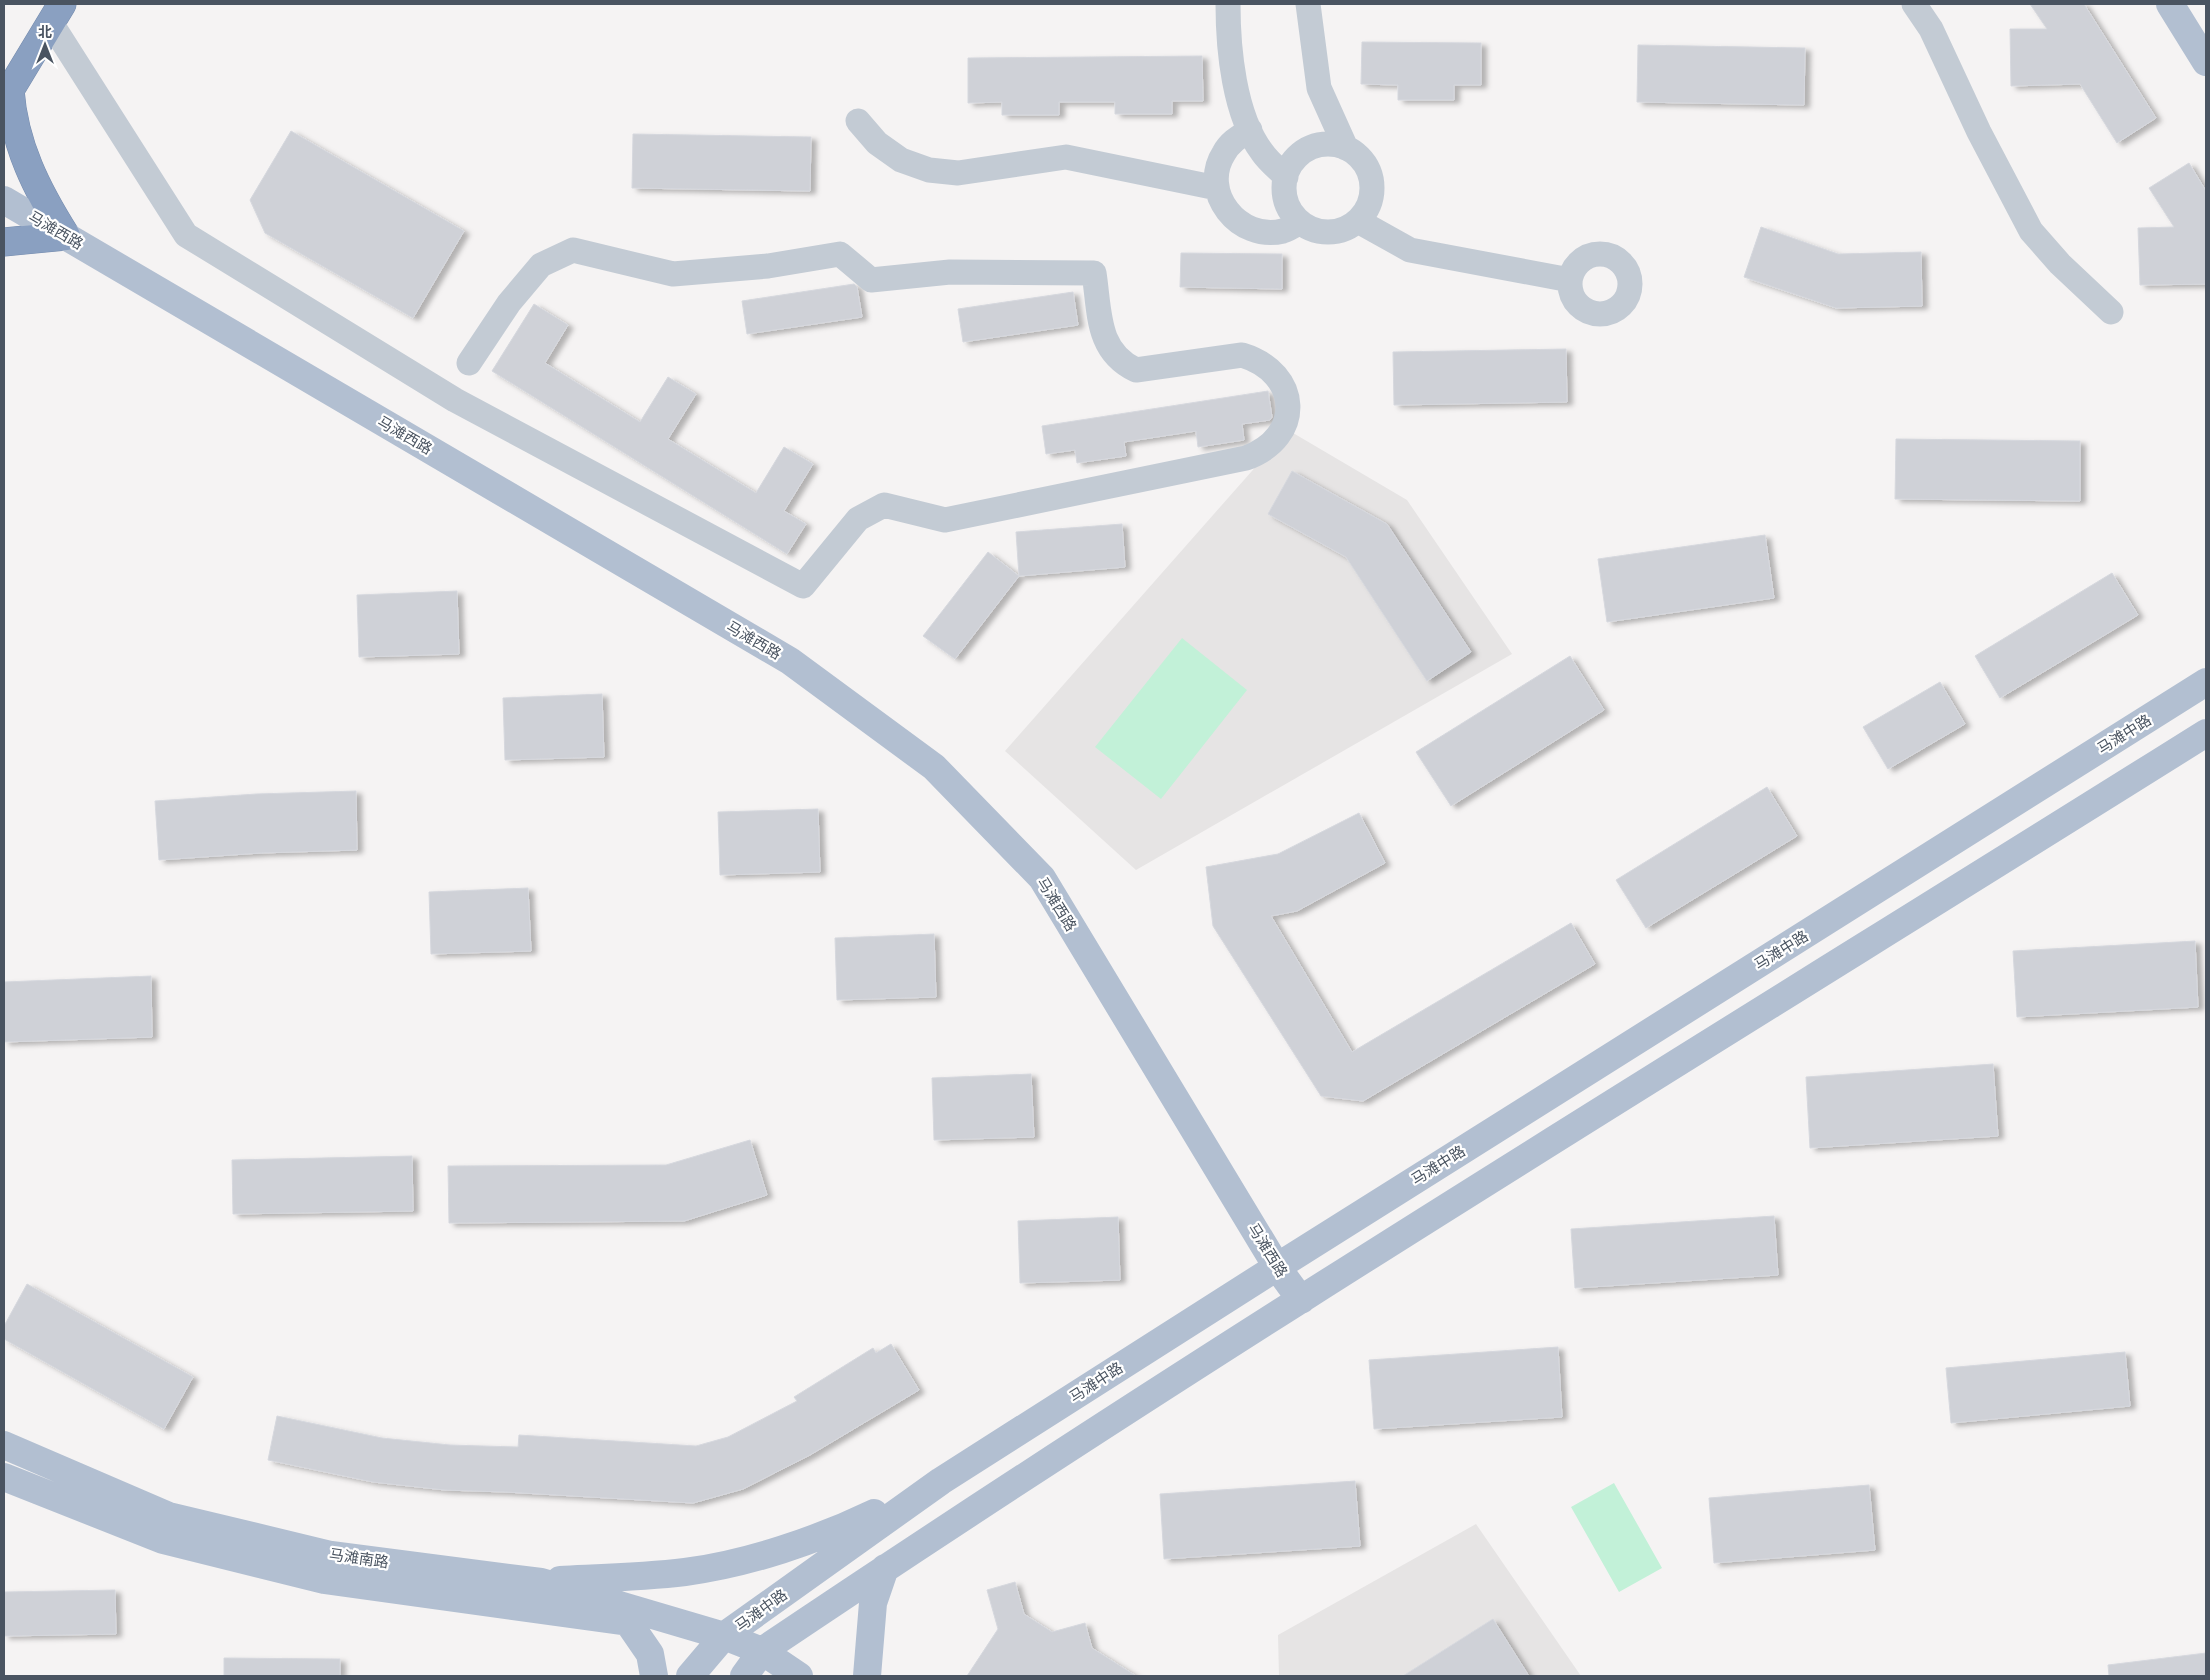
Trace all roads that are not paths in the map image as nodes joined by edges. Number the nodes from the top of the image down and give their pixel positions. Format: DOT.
graph roads {
  1 [pos="1228,4"];
  2 [pos="1308,4"];
  3 [pos="1914,4"];
  4 [pos="2170,4"];
  5 [pos="51,10"];
  6 [pos="2206,62"];
  7 [pos="4,64"];
  8 [pos="7,95"];
  9 [pos="858,121"];
  10 [pos="1250,130"];
  11 [pos="1346,148"];
  12 [pos="1286,177"];
  13 [pos="1217,188"];
  14 [pos="4,200"];
  15 [pos="1358,221"];
  16 [pos="1300,222"];
  17 [pos="66,236"];
  18 [pos="4,242"];
  19 [pos="1570,280"];
  20 [pos="2111,312"];
  21 [pos="469,363"];
  22 [pos="2206,682"];
  23 [pos="2206,733"];
  24 [pos="1277,1267"];
  25 [pos="1302,1300"];
  26 [pos="4,1445"];
  27 [pos="4,1478"];
  28 [pos="941,1481"];
  29 [pos="885,1568"];
  30 [pos="541,1582"];
  31 [pos="628,1622"];
  32 [pos="724,1636"];
  33 [pos="762,1651"];
  34 [pos="654,1676"];
  35 [pos="690,1676"];
  36 [pos="744,1676"];
  37 [pos="799,1676"];
  38 [pos="867,1676"];
  1 -- 10 [label="street"];
  2 -- 11 [label="street"];
  3 -- 20 [label="street"];
  4 -- 6 [label="main road"];
  5 -- 7 [label="highway"];
  5 -- 8 [label="highway"];
  5 -- 21 [label="street"];
  8 -- 17 [label="highway"];
  9 -- 13 [label="street"];
  10 -- 12 [label="street"];
  10 -- 13 [label="street"];
  11 -- 12 [label="street"];
  11 -- 15 [label="street"];
  12 -- 16 [label="street"];
  13 -- 16 [label="street"];
  14 -- 17 [label="main road, 马滩西路"];
  15 -- 16 [label="street"];
  15 -- 19 [label="street"];
  17 -- 18 [label="highway"];
  17 -- 24 [label="main road, 马滩西路"];
  22 -- 24 [label="main road, 马滩中路"];
  23 -- 25 [label="main road"];
  24 -- 25 [label="main road, 马滩西路"];
  24 -- 28 [label="main road, 马滩中路"];
  25 -- 29 [label="main road"];
  26 -- 30 [label="main road, 马滩南路"];
  27 -- 31 [label="main road, 马滩南路"];
  28 -- 30 [label="main road"];
  28 -- 32 [label="main road, 马滩中路"];
  29 -- 33 [label="main road"];
  29 -- 38 [label="main road"];
  30 -- 32 [label="main road, 马滩南路"];
  31 -- 32 [label="main road, 马滩南路"];
  31 -- 34 [label="main road"];
  32 -- 33 [label="main road, 马滩南路"];
  32 -- 35 [label="main road, 马滩中路"];
  33 -- 36 [label="main road"];
  33 -- 37 [label="main road, 马滩南路"];
}
